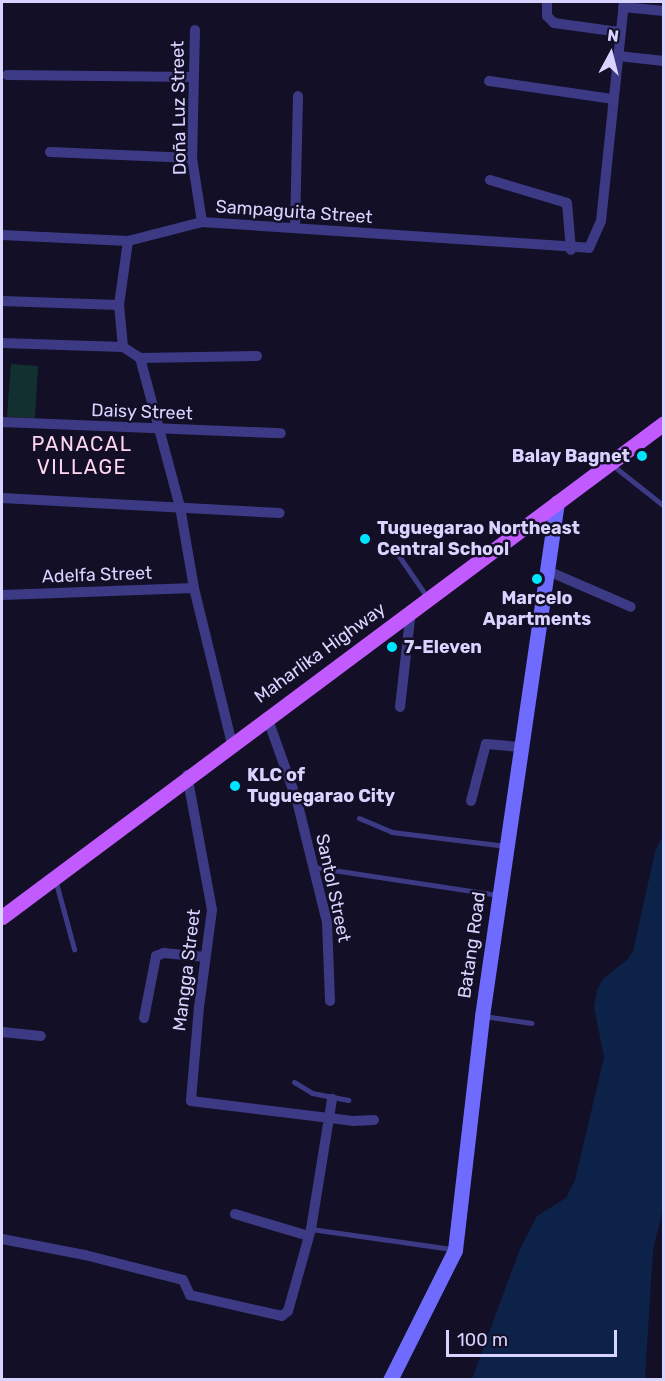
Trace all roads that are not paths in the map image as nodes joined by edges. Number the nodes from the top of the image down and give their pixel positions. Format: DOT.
graph roads {
  1 [pos="547,2"];
  2 [pos="623,4"];
  3 [pos="663,12"];
  4 [pos="195,30"];
  5 [pos="620,32"];
  6 [pos="618,56"];
  7 [pos="663,61"];
  8 [pos="7,75"];
  9 [pos="193,77"];
  10 [pos="489,81"];
  11 [pos="298,96"];
  12 [pos="612,99"];
  13 [pos="50,152"];
  14 [pos="192,158"];
  15 [pos="490,180"];
  16 [pos="201,222"];
  17 [pos="295,228"];
  18 [pos="2,235"];
  19 [pos="128,241"];
  20 [pos="571,250"];
  21 [pos="2,301"];
  22 [pos="119,306"];
  23 [pos="2,343"];
  24 [pos="123,348"];
  25 [pos="257,356"];
  26 [pos="140,358"];
  27 [pos="2,422"];
  28 [pos="663,423"];
  29 [pos="160,430"];
  30 [pos="281,433"];
  31 [pos="609,463"];
  32 [pos="2,498"];
  33 [pos="557,502"];
  34 [pos="663,506"];
  35 [pos="180,507"];
  36 [pos="280,513"];
  37 [pos="392,546"];
  38 [pos="548,571"];
  39 [pos="194,588"];
  40 [pos="2,595"];
  41 [pos="428,598"];
  42 [pos="631,607"];
  43 [pos="411,611"];
  44 [pos="400,707"];
  45 [pos="267,717"];
  46 [pos="232,744"];
  47 [pos="522,747"];
  48 [pos="187,775"];
  49 [pos="471,801"];
  50 [pos="359,818"];
  51 [pos="507,846"];
  52 [pos="314,867"];
  53 [pos="54,877"];
  54 [pos="499,895"];
  55 [pos="2,917"];
  56 [pos="74,949"];
  57 [pos="205,957"];
  58 [pos="330,1001"];
  59 [pos="482,1016"];
  60 [pos="144,1018"];
  61 [pos="532,1023"];
  62 [pos="2,1032"];
  63 [pos="41,1036"];
  64 [pos="294,1082"];
  65 [pos="332,1099"];
  66 [pos="348,1100"];
  67 [pos="331,1118"];
  68 [pos="374,1120"];
  69 [pos="235,1214"];
  70 [pos="310,1233"];
  71 [pos="2,1239"];
  72 [pos="455,1250"];
  73 [pos="390,1380"];
  1 -- 5 [label="street"];
  2 -- 3 [label="street"];
  2 -- 5 [label="street, Sampaguita Street"];
  4 -- 9 [label="street, Doña Luz Street"];
  5 -- 6 [label="street, Sampaguita Street"];
  6 -- 7 [label="street"];
  6 -- 12 [label="street, Sampaguita Street"];
  8 -- 9 [label="street"];
  9 -- 14 [label="street, Doña Luz Street"];
  10 -- 12 [label="street"];
  11 -- 17 [label="street"];
  12 -- 20 [label="street, Sampaguita Street"];
  13 -- 14 [label="street"];
  14 -- 16 [label="street, Doña Luz Street"];
  15 -- 20 [label="street"];
  16 -- 17 [label="street, Sampaguita Street"];
  16 -- 19 [label="street, Sampaguita Street"];
  17 -- 20 [label="street, Sampaguita Street"];
  18 -- 19 [label="street, Sampaguita Street"];
  19 -- 22 [label="street"];
  21 -- 22 [label="street"];
  22 -- 24 [label="street"];
  23 -- 24 [label="street"];
  24 -- 26 [label="street"];
  25 -- 26 [label="street"];
  26 -- 29 [label="street"];
  27 -- 29 [label="street, Daisy Street"];
  28 -- 31 [label="main road, Maharlika Highway"];
  29 -- 30 [label="street, Daisy Street"];
  29 -- 35 [label="street"];
  31 -- 33 [label="main road, Maharlika Highway"];
  31 -- 34 [label="lane"];
  32 -- 35 [label="street"];
  33 -- 38 [label="street, Batang Road"];
  33 -- 41 [label="main road, Maharlika Highway"];
  35 -- 36 [label="street"];
  35 -- 39 [label="street"];
  37 -- 41 [label="lane"];
  38 -- 42 [label="street"];
  38 -- 47 [label="street, Batang Road"];
  39 -- 40 [label="street, Adelfa Street"];
  39 -- 46 [label="street"];
  41 -- 43 [label="main road, Maharlika Highway"];
  43 -- 44 [label="street"];
  43 -- 45 [label="main road, Maharlika Highway"];
  45 -- 46 [label="main road, Maharlika Highway"];
  45 -- 52 [label="street, Santol Street"];
  46 -- 48 [label="main road, Maharlika Highway"];
  47 -- 49 [label="street"];
  47 -- 51 [label="street, Batang Road"];
  48 -- 53 [label="main road, Maharlika Highway"];
  48 -- 57 [label="street, Mangga Street"];
  50 -- 51 [label="lane"];
  51 -- 54 [label="street, Batang Road"];
  52 -- 54 [label="lane"];
  52 -- 58 [label="street, Santol Street"];
  53 -- 55 [label="main road, Maharlika Highway"];
  53 -- 56 [label="lane"];
  54 -- 59 [label="street, Batang Road"];
  57 -- 60 [label="street"];
  57 -- 67 [label="street, Mangga Street"];
  59 -- 61 [label="lane"];
  59 -- 72 [label="street, Batang Road"];
  62 -- 63 [label="street"];
  64 -- 65 [label="lane"];
  65 -- 66 [label="lane"];
  65 -- 67 [label="street"];
  67 -- 68 [label="street"];
  67 -- 70 [label="street"];
  69 -- 70 [label="street"];
  70 -- 71 [label="street"];
  70 -- 72 [label="lane"];
  72 -- 73 [label="street, Batang Road"];
}
